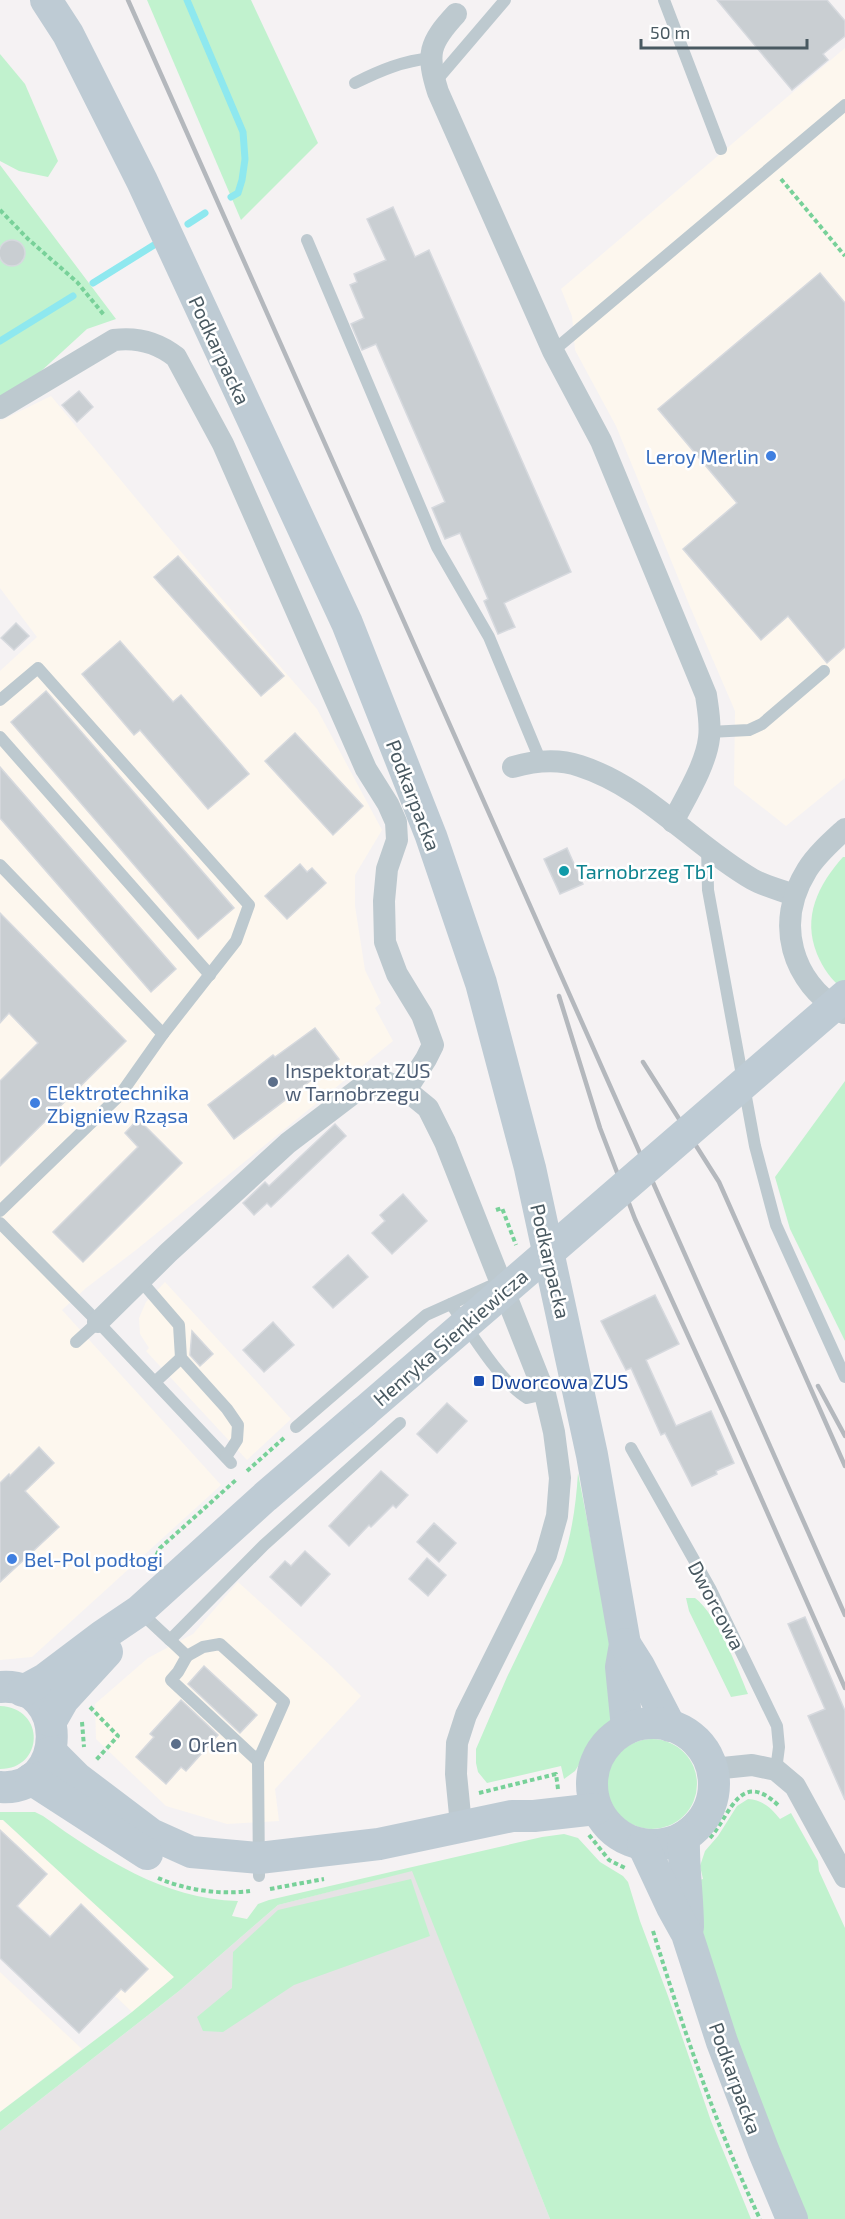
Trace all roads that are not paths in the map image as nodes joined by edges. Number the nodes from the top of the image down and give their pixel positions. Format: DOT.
graph roads {
  1 [pos="46,0"];
  2 [pos="505,0"];
  3 [pos="664,0"];
  4 [pos="456,14"];
  5 [pos="431,58"];
  6 [pos="435,82"];
  7 [pos="355,83"];
  8 [pos="845,105"];
  9 [pos="721,148"];
  10 [pos="307,240"];
  11 [pos="553,351"];
  12 [pos="0,408"];
  13 [pos="824,671"];
  14 [pos="0,700"];
  15 [pos="709,732"];
  16 [pos="0,737"];
  17 [pos="542,762"];
  18 [pos="513,767"];
  19 [pos="674,822"];
  20 [pos="845,830"];
  21 [pos="706,846"];
  22 [pos="0,865"];
  23 [pos="794,895"];
  24 [pos="210,975"];
  25 [pos="845,996"];
  26 [pos="845,1014"];
  27 [pos="163,1034"];
  28 [pos="406,1090"];
  29 [pos="0,1211"];
  30 [pos="0,1223"];
  31 [pos="141,1281"];
  32 [pos="501,1281"];
  33 [pos="451,1304"];
  34 [pos="98,1322"];
  35 [pos="75,1342"];
  36 [pos="181,1358"];
  37 [pos="845,1377"];
  38 [pos="155,1382"];
  39 [pos="545,1394"];
  40 [pos="400,1423"];
  41 [pos="296,1427"];
  42 [pos="631,1448"];
  43 [pos="139,1611"];
  44 [pos="170,1640"];
  45 [pos="625,1644"];
  46 [pos="187,1656"];
  47 [pos="12,1689"];
  48 [pos="51,1721"];
  49 [pos="670,1726"];
  50 [pos="627,1728"];
  51 [pos="51,1752"];
  52 [pos="258,1761"];
  53 [pos="713,1769"];
  54 [pos="776,1770"];
  55 [pos="31,1779"];
  56 [pos="0,1787"];
  57 [pos="589,1808"];
  58 [pos="460,1814"];
  59 [pos="695,1839"];
  60 [pos="636,1858"];
  61 [pos="259,1867"];
  62 [pos="845,1877"];
  63 [pos="687,1934"];
  64 [pos="792,2219"];
  1 -- 45 [label="main road, Podkarpacka"];
  2 -- 6 [label="lane"];
  3 -- 9 [label="lane"];
  4 -- 5 [label="street"];
  5 -- 6 [label="street"];
  5 -- 7 [label="lane"];
  6 -- 11 [label="street"];
  8 -- 11 [label="lane"];
  10 -- 17 [label="lane"];
  11 -- 15 [label="street"];
  12 -- 28 [label="street"];
  13 -- 15 [label="lane"];
  14 -- 24 [label="lane"];
  15 -- 19 [label="street"];
  16 -- 24 [label="lane"];
  17 -- 18 [label="street"];
  17 -- 19 [label="street"];
  19 -- 21 [label="street"];
  20 -- 23 [label="street"];
  21 -- 23 [label="street"];
  21 -- 37 [label="lane"];
  22 -- 27 [label="lane"];
  23 -- 26 [label="street"];
  24 -- 27 [label="lane"];
  25 -- 43 [label="main road, Henryka Sienkiewicza, bridge"];
  27 -- 29 [label="lane"];
  28 -- 31 [label="street"];
  28 -- 32 [label="street"];
  30 -- 34 [label="lane"];
  31 -- 34 [label="street"];
  31 -- 36 [label="lane"];
  32 -- 33 [label="lane"];
  32 -- 39 [label="street"];
  33 -- 39 [label="lane"];
  33 -- 41 [label="lane"];
  34 -- 35 [label="lane"];
  34 -- 38 [label="lane"];
  36 -- 38 [label="lane"];
  36 -- 38 [label="lane"];
  39 -- 58 [label="street"];
  40 -- 44 [label="lane"];
  42 -- 54 [label="lane, Dworcowa"];
  43 -- 44 [label="lane"];
  43 -- 47 [label="main road, Henryka Sienkiewicza"];
  43 -- 48 [label="main road, Henryka Sienkiewicza"];
  44 -- 46 [label="lane"];
  45 -- 49 [label="main road, Podkarpacka"];
  45 -- 50 [label="main road, Podkarpacka"];
  46 -- 52 [label="lane"];
  46 -- 52 [label="lane"];
  47 -- 48 [label="main road"];
  48 -- 51 [label="main road"];
  49 -- 50 [label="main road"];
  49 -- 53 [label="main road"];
  50 -- 57 [label="main road"];
  51 -- 55 [label="main road"];
  51 -- 61 [label="main road"];
  52 -- 61 [label="lane"];
  53 -- 54 [label="street"];
  53 -- 59 [label="main road"];
  54 -- 62 [label="street"];
  55 -- 56 [label="main road"];
  55 -- 61 [label="main road"];
  57 -- 58 [label="main road"];
  57 -- 60 [label="main road"];
  58 -- 61 [label="main road"];
  59 -- 60 [label="main road"];
  59 -- 63 [label="main road, Podkarpacka"];
  60 -- 63 [label="main road, Podkarpacka"];
  63 -- 64 [label="main road, Podkarpacka"];
}
